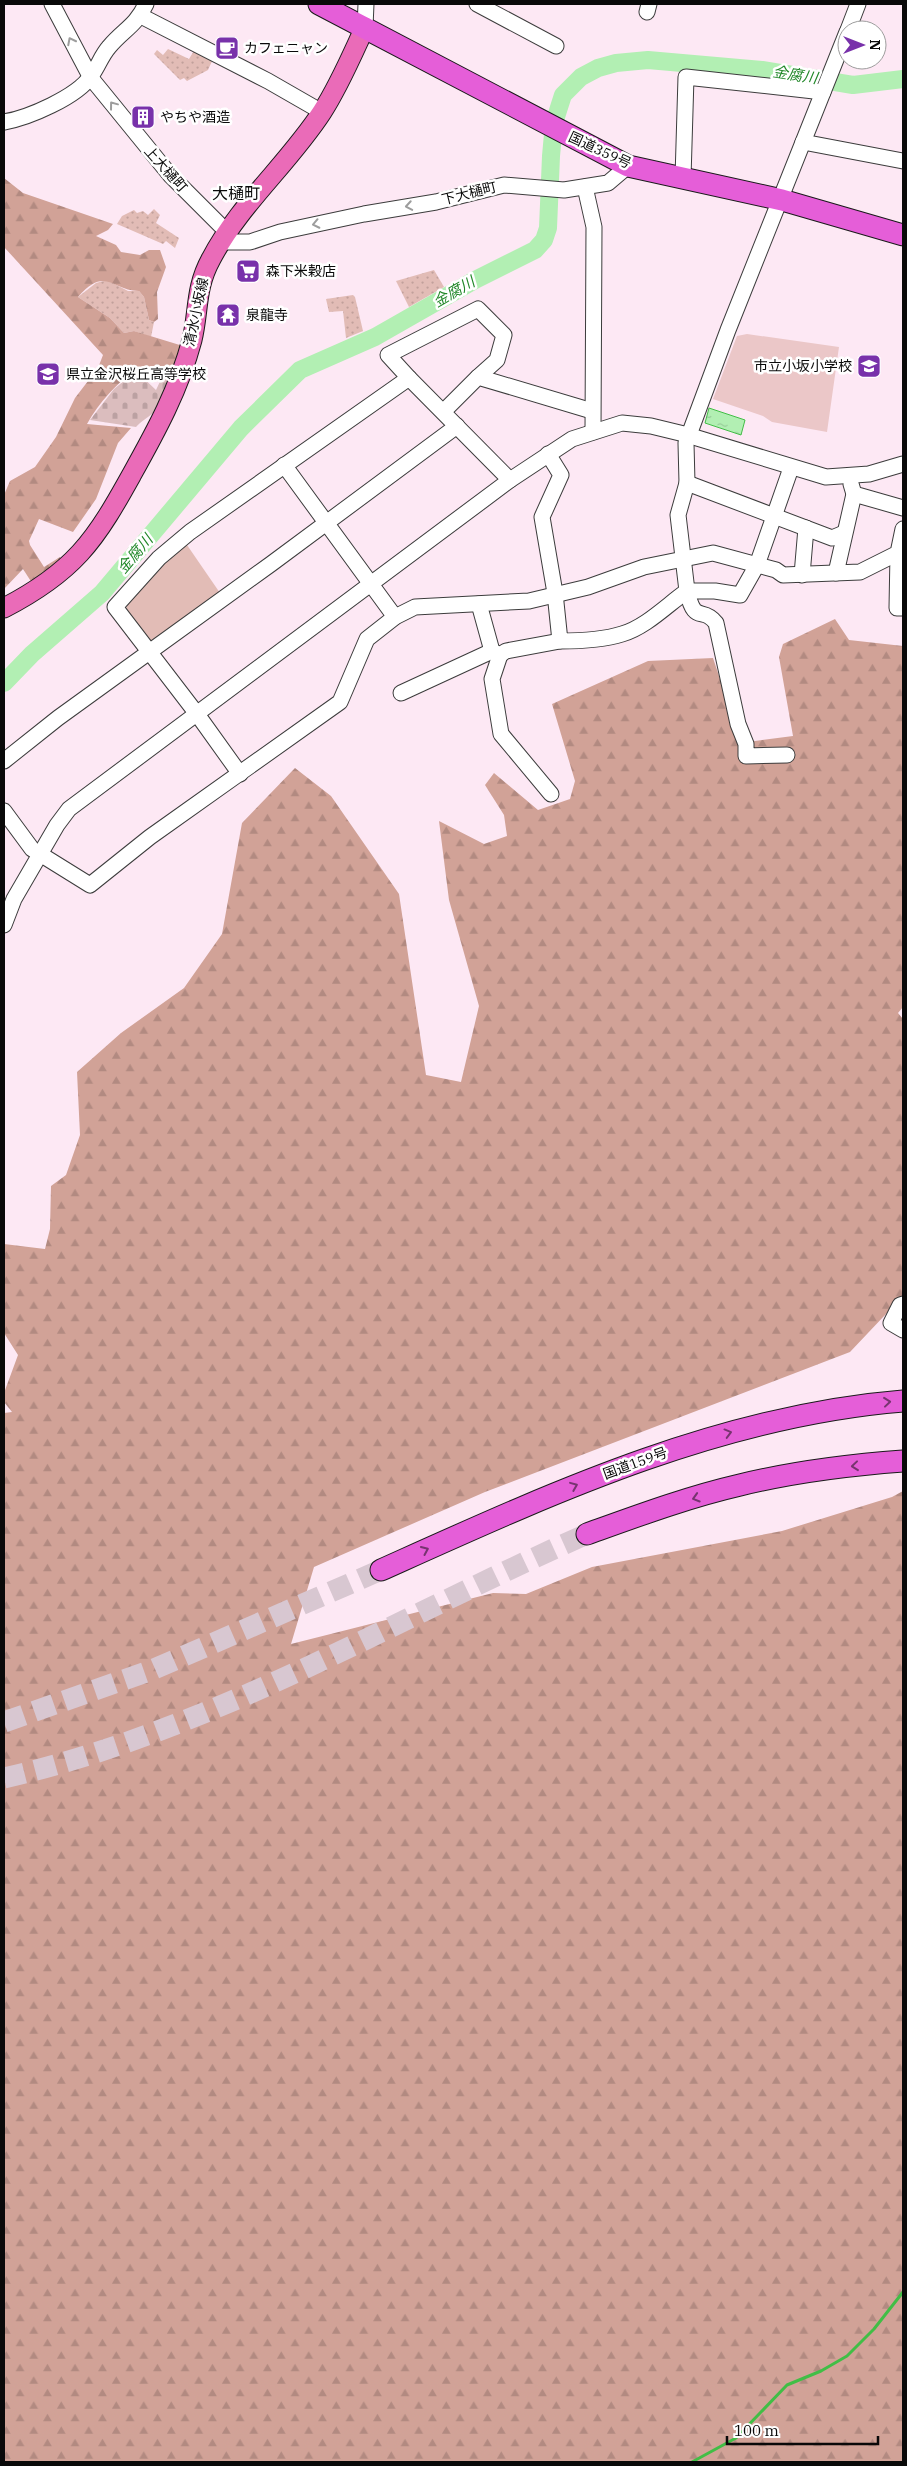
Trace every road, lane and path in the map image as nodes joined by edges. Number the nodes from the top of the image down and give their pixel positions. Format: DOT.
graph roads {
  1 [pos="52,4"];
  2 [pos="319,4"];
  3 [pos="366,4"];
  4 [pos="476,4"];
  5 [pos="858,4"];
  6 [pos="144,10"];
  7 [pos="851,20"];
  8 [pos="365,27"];
  9 [pos="556,46"];
  10 [pos="837,56"];
  11 [pos="90,78"];
  12 [pos="824,91"];
  13 [pos="322,112"];
  14 [pos="4,122"];
  15 [pos="803,142"];
  16 [pos="903,161"];
  17 [pos="628,166"];
  18 [pos="682,178"];
  19 [pos="585,187"];
  20 [pos="782,200"];
  21 [pos="903,235"];
  22 [pos="224,237"];
  23 [pos="478,377"];
  24 [pos="409,378"];
  25 [pos="592,410"];
  26 [pos="444,411"];
  27 [pos="457,426"];
  28 [pos="593,432"];
  29 [pos="689,436"];
  30 [pos="548,454"];
  31 [pos="903,464"];
  32 [pos="284,465"];
  33 [pos="791,468"];
  34 [pos="848,476"];
  35 [pos="510,480"];
  36 [pos="686,483"];
  37 [pos="854,494"];
  38 [pos="903,508"];
  39 [pos="774,515"];
  40 [pos="327,522"];
  41 [pos="806,528"];
  42 [pos="903,529"];
  43 [pos="844,533"];
  44 [pos="901,554"];
  45 [pos="682,559"];
  46 [pos="757,565"];
  47 [pos="836,573"];
  48 [pos="802,575"];
  49 [pos="371,584"];
  50 [pos="687,591"];
  51 [pos="555,593"];
  52 [pos="479,604"];
  53 [pos="4,608"];
  54 [pos="903,608"];
  55 [pos="395,617"];
  56 [pos="560,641"];
  57 [pos="149,653"];
  58 [pos="496,653"];
  59 [pos="401,693"];
  60 [pos="197,714"];
  61 [pos="787,755"];
  62 [pos="4,762"];
  63 [pos="240,774"];
  64 [pos="551,794"];
  65 [pos="4,811"];
  66 [pos="40,854"];
  67 [pos="4,925"];
  68 [pos="903,1304"];
  69 [pos="903,1330"];
  70 [pos="903,1401"];
  71 [pos="903,1461"];
  72 [pos="586,1534"];
  73 [pos="381,1570"];
  11 -- 1 [label="street, 上大樋町, one-way"];
  2 -- 8 [label="highway, 国道359号"];
  3 -- 8 [label="street"];
  4 -- 9 [label="street"];
  5 -- 7 [label="street"];
  6 -- 11 [label="street"];
  6 -- 13 [label="street"];
  8 -- 13 [label="main road, 清水小坂線"];
  8 -- 17 [label="highway, 国道359号"];
  10 -- 12 [label="street"];
  11 -- 14 [label="street"];
  22 -- 11 [label="street, 上大樋町, one-way"];
  12 -- 15 [label="street"];
  12 -- 18 [label="street"];
  13 -- 22 [label="main road, 清水小坂線"];
  15 -- 16 [label="street"];
  15 -- 20 [label="street"];
  17 -- 18 [label="highway, 国道359号"];
  17 -- 19 [label="street, 下大樋町"];
  18 -- 20 [label="highway, 国道359号"];
  19 -- 22 [label="street, 下大樋町, one-way"];
  19 -- 25 [label="street"];
  20 -- 21 [label="highway, 国道359号"];
  20 -- 29 [label="street"];
  22 -- 53 [label="main road, 清水小坂線"];
  23 -- 24 [label="street"];
  23 -- 25 [label="street"];
  23 -- 26 [label="street"];
  24 -- 26 [label="street"];
  24 -- 32 [label="street"];
  25 -- 28 [label="street"];
  26 -- 27 [label="street"];
  27 -- 35 [label="street"];
  27 -- 40 [label="street"];
  28 -- 29 [label="street"];
  28 -- 30 [label="street"];
  29 -- 33 [label="street"];
  29 -- 36 [label="street"];
  30 -- 35 [label="street"];
  30 -- 51 [label="street"];
  31 -- 34 [label="street"];
  32 -- 40 [label="street"];
  32 -- 57 [label="street"];
  33 -- 34 [label="street"];
  33 -- 39 [label="street"];
  34 -- 37 [label="street"];
  35 -- 49 [label="street"];
  36 -- 39 [label="street"];
  36 -- 45 [label="street"];
  37 -- 38 [label="street"];
  37 -- 43 [label="street"];
  39 -- 41 [label="street"];
  39 -- 46 [label="street"];
  40 -- 49 [label="street"];
  40 -- 57 [label="street"];
  41 -- 43 [label="street"];
  41 -- 48 [label="street"];
  42 -- 44 [label="street"];
  43 -- 47 [label="street"];
  44 -- 47 [label="street"];
  44 -- 54 [label="street"];
  45 -- 46 [label="street"];
  45 -- 50 [label="street"];
  45 -- 51 [label="street"];
  46 -- 48 [label="street"];
  46 -- 50 [label="street"];
  47 -- 48 [label="street"];
  49 -- 55 [label="street"];
  49 -- 60 [label="street"];
  50 -- 56 [label="street"];
  50 -- 61 [label="street"];
  51 -- 52 [label="street"];
  51 -- 56 [label="street"];
  52 -- 55 [label="street"];
  52 -- 58 [label="street"];
  55 -- 63 [label="street"];
  56 -- 58 [label="street"];
  57 -- 60 [label="street"];
  57 -- 62 [label="street"];
  58 -- 59 [label="street"];
  58 -- 64 [label="street"];
  60 -- 63 [label="street"];
  60 -- 66 [label="street"];
  63 -- 66 [label="street"];
  65 -- 66 [label="street"];
  66 -- 67 [label="street"];
  68 -- 69 [label="street"];
  73 -- 70 [label="highway, 国道159号, one-way"];
  71 -- 72 [label="highway, one-way"];
}
